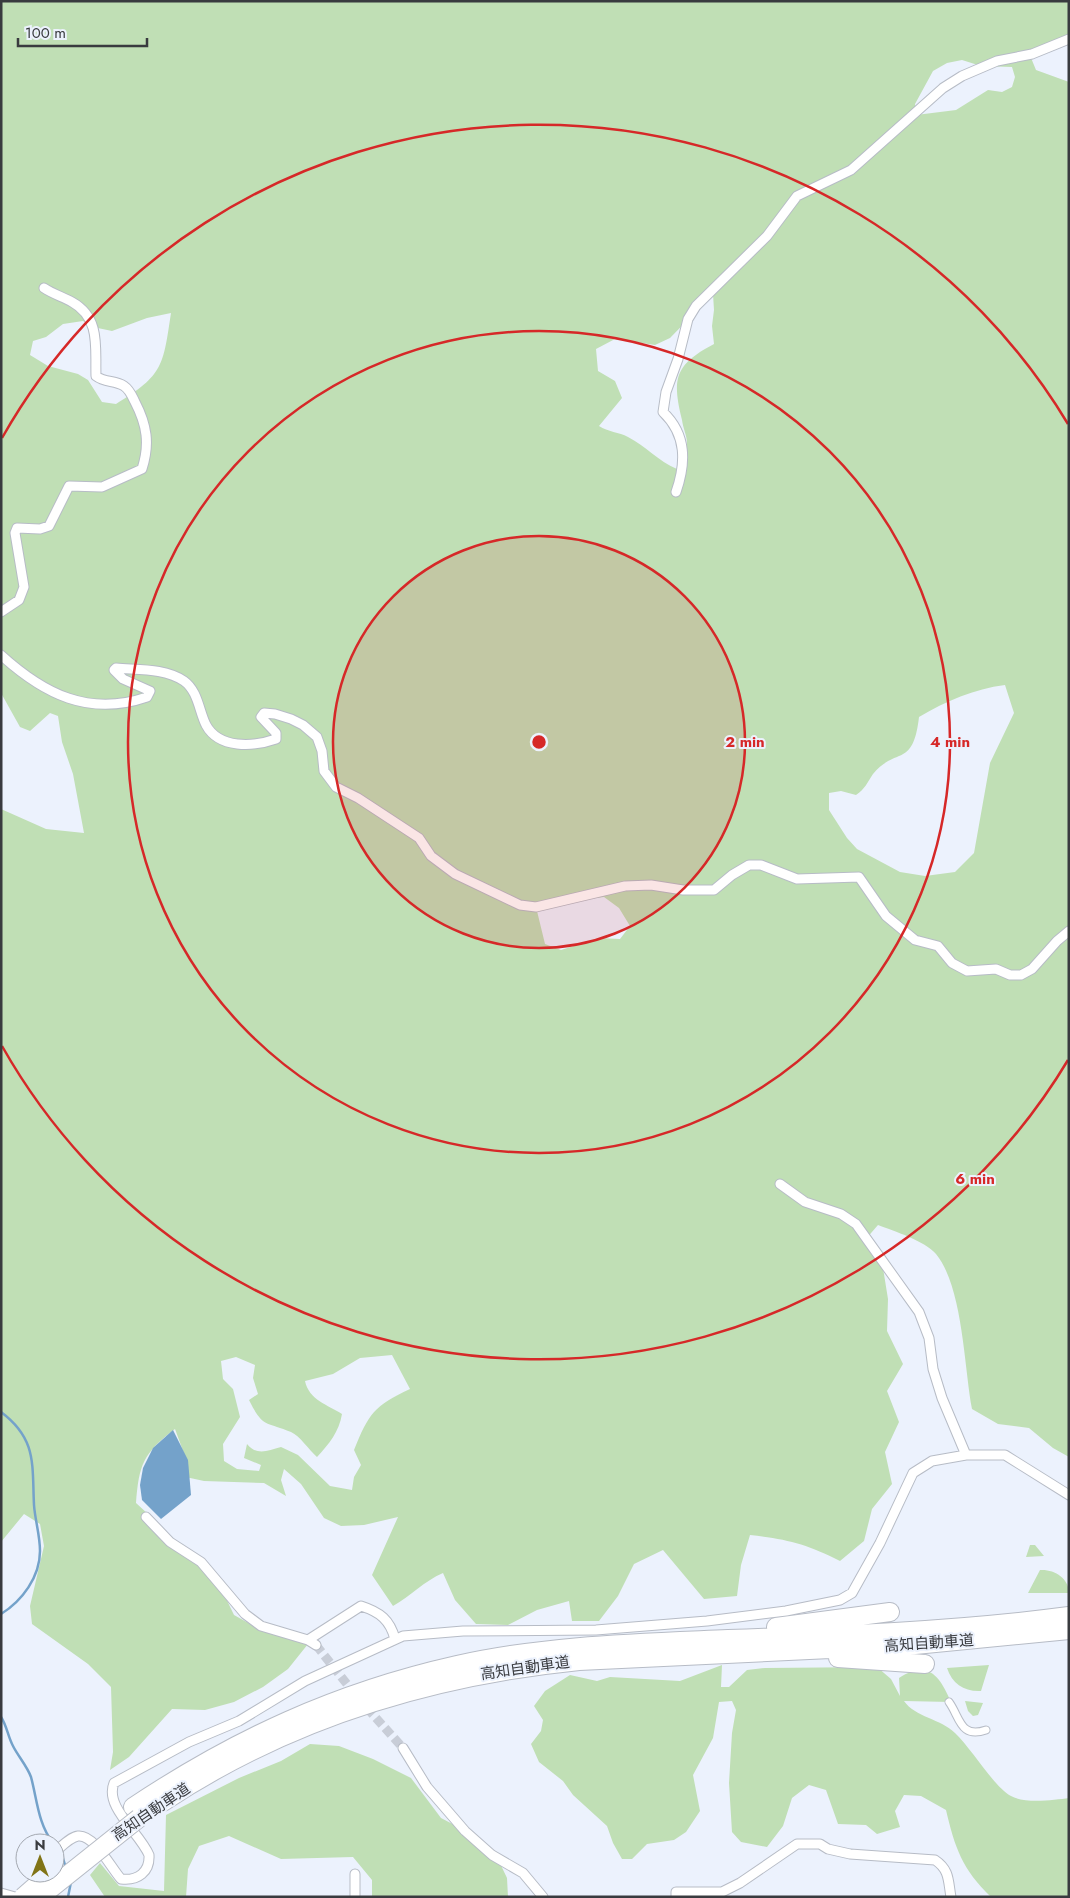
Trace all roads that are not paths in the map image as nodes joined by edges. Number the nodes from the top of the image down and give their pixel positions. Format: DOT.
graph roads {
  1 [pos="1069,39"];
  2 [pos="44,288"];
  3 [pos="676,492"];
  4 [pos="1,612"];
  5 [pos="1,655"];
  6 [pos="1069,931"];
  7 [pos="780,1184"];
  8 [pos="966,1455"];
  9 [pos="1069,1495"];
  10 [pos="146,1517"];
  11 [pos="890,1612"];
  12 [pos="1069,1616"];
  13 [pos="1069,1630"];
  14 [pos="395,1639"];
  15 [pos="634,1650"];
  16 [pos="925,1664"];
  17 [pos="949,1702"];
  18 [pos="986,1730"];
  19 [pos="403,1748"];
  20 [pos="136,1813"];
  21 [pos="65,1844"];
  22 [pos="65,1862"];
  23 [pos="355,1874"];
  24 [pos="36,1883"];
  25 [pos="39,1883"];
  26 [pos="1,1893"];
  27 [pos="15,1897"];
  28 [pos="23,1897"];
  29 [pos="40,1897"];
  30 [pos="48,1897"];
  31 [pos="355,1897"];
  32 [pos="543,1897"];
  33 [pos="676,1897"];
  34 [pos="951,1897"];
  1 -- 3 [label="street"];
  2 -- 4 [label="street"];
  5 -- 6 [label="street"];
  7 -- 8 [label="street"];
  8 -- 9 [label="street"];
  8 -- 14 [label="street"];
  10 -- 14 [label="street"];
  11 -- 15 [label="highway"];
  12 -- 15 [label="highway, 高知自動車道"];
  13 -- 15 [label="highway, 高知自動車道"];
  14 -- 21 [label="street"];
  15 -- 16 [label="highway"];
  15 -- 20 [label="highway, 高知自動車道"];
  17 -- 18 [label="street"];
  19 -- 32 [label="street"];
  20 -- 22 [label="highway, 高知自動車道"];
  20 -- 29 [label="highway, 高知自動車道, bridge"];
  23 -- 31 [label="street"];
  24 -- 30 [label="street"];
  25 -- 28 [label="highway, bridge"];
  26 -- 27 [label="street"];
  33 -- 34 [label="street"];
}
